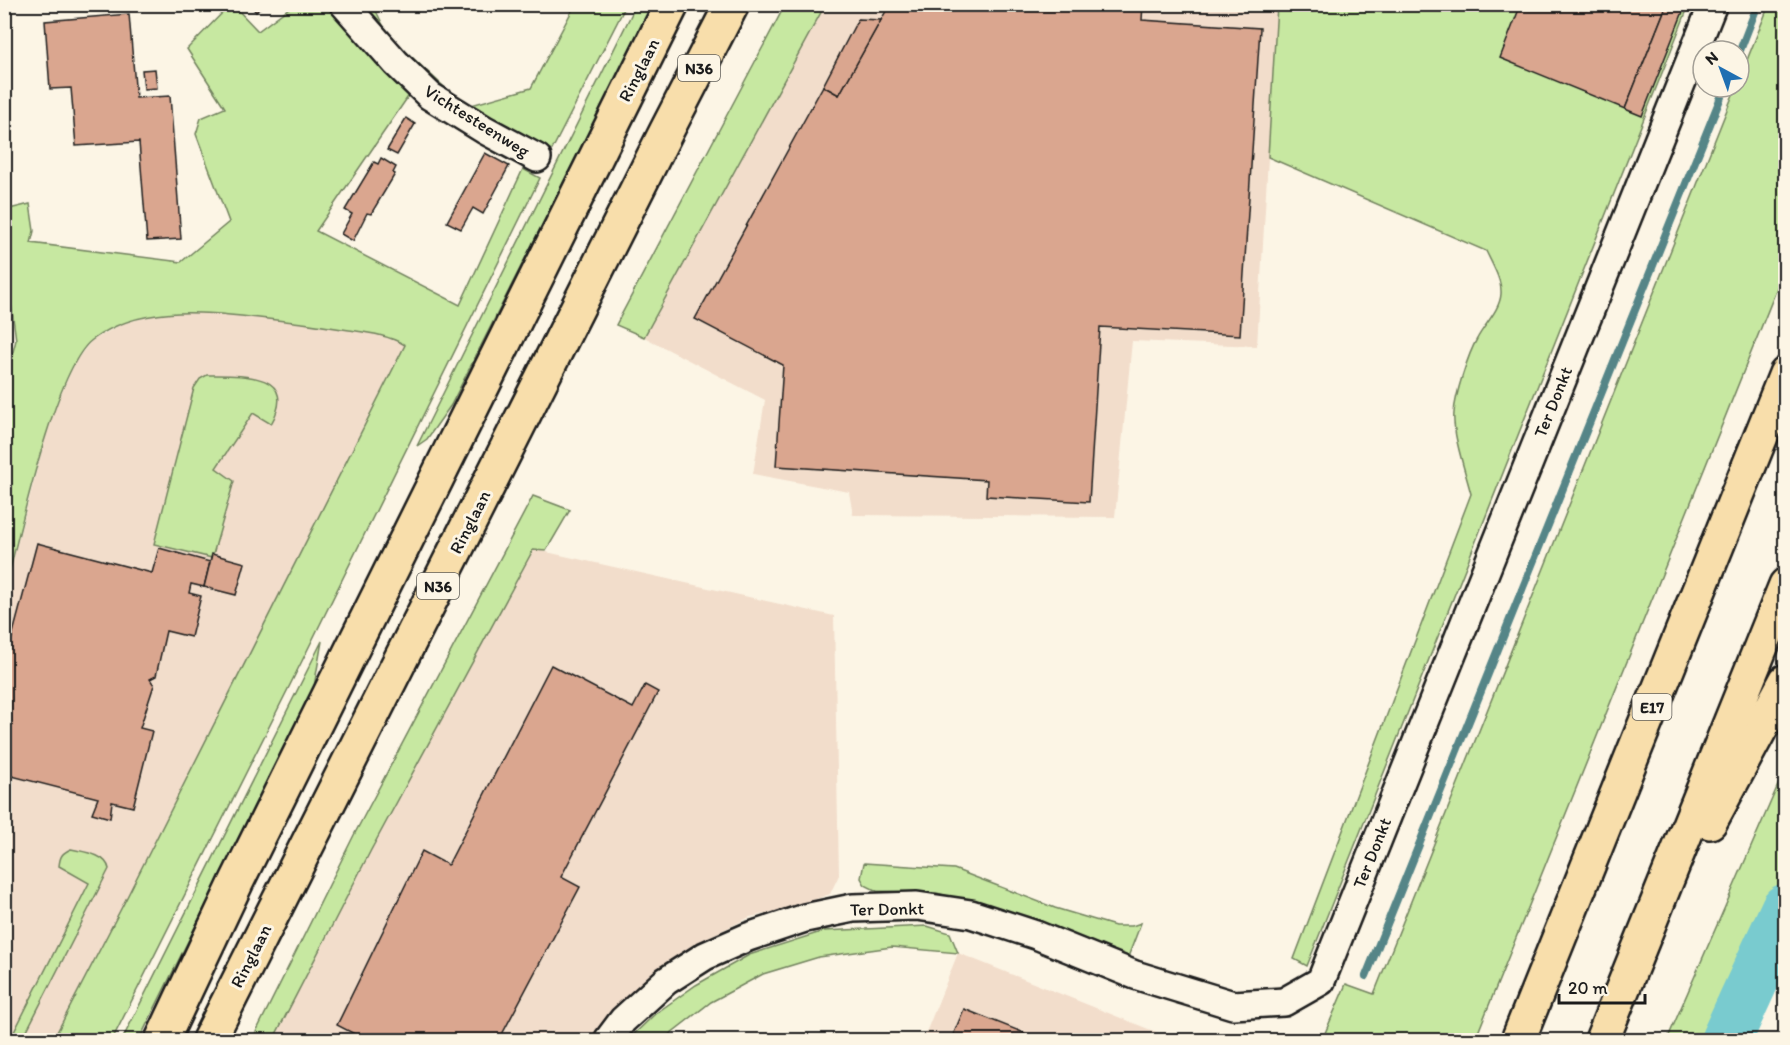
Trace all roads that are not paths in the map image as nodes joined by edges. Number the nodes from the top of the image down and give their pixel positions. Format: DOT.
graph roads {
  1 [pos="344,4"];
  2 [pos="672,4"];
  3 [pos="732,4"];
  4 [pos="1713,4"];
  5 [pos="537,158"];
  6 [pos="1785,374"];
  7 [pos="1785,585"];
  8 [pos="1785,681"];
  9 [pos="1631,969"];
  10 [pos="162,1041"];
  11 [pos="209,1041"];
  12 [pos="608,1041"];
  13 [pos="1518,1041"];
  14 [pos="1602,1041"];
  1 -- 5 [label="street, Vichtesteenweg"];
  2 -- 10 [label="main road, Ringlaan / N36"];
  3 -- 11 [label="main road, Ringlaan / N36"];
  4 -- 12 [label="street, Ter Donkt"];
  6 -- 13 [label="main road, E17"];
  7 -- 9 [label="main road"];
  8 -- 9 [label="main road"];
  9 -- 14 [label="main road"];
}
